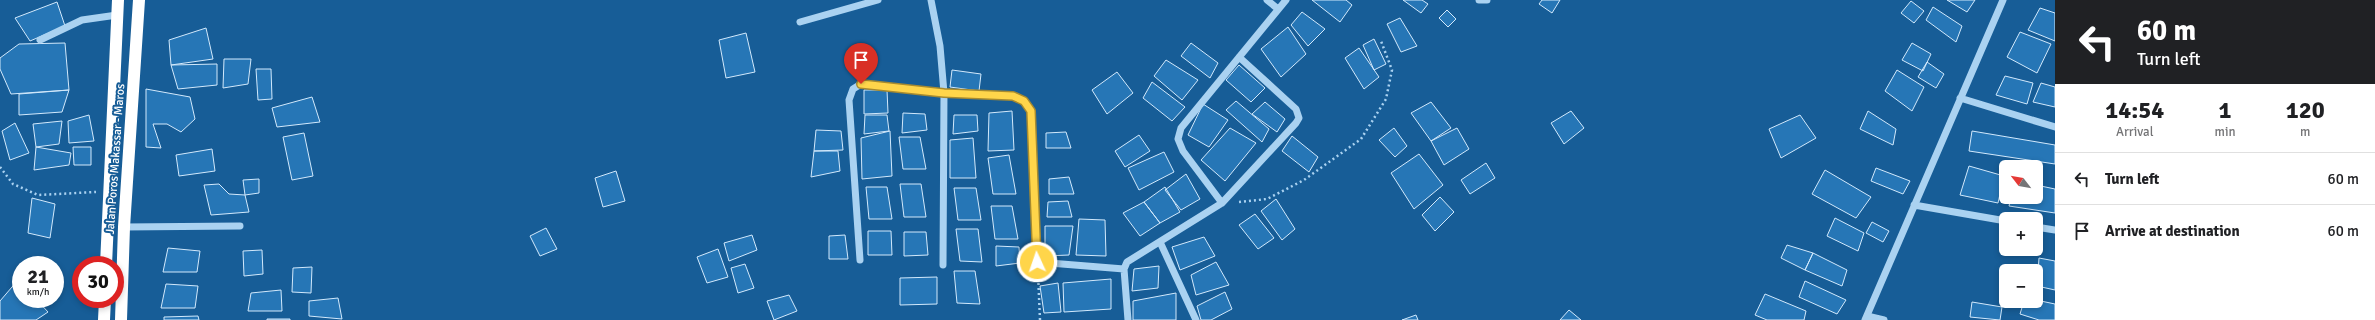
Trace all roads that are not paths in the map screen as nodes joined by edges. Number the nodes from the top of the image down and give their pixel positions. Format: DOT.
graph roads {
  1 [pos="118,0"];
  2 [pos="139,0"];
  3 [pos="878,0"];
  4 [pos="931,0"];
  5 [pos="1267,0"];
  6 [pos="1286,0"];
  7 [pos="1479,0"];
  8 [pos="1487,0"];
  9 [pos="2003,0"];
  10 [pos="1278,9"];
  11 [pos="117,15"];
  12 [pos="800,22"];
  13 [pos="40,40"];
  14 [pos="1239,57"];
  15 [pos="944,93"];
  16 [pos="1960,98"];
  17 [pos="2055,127"];
  18 [pos="1222,203"];
  19 [pos="1914,205"];
  20 [pos="1999,220"];
  21 [pos="240,226"];
  22 [pos="124,227"];
  23 [pos="2043,228"];
  24 [pos="2055,230"];
  25 [pos="1160,242"];
  26 [pos="106,256"];
  27 [pos="860,260"];
  28 [pos="943,265"];
  29 [pos="1124,269"];
  30 [pos="105,308"];
  31 [pos="1866,318"];
  32 [pos="104,320"];
  33 [pos="121,320"];
  34 [pos="1128,320"];
  35 [pos="1196,320"];
  36 [pos="1884,320"];
  1 -- 11 [label="highway, Jalan Poros Makassar - Maros"];
  2 -- 22 [label="highway, Jalan Poros Makassar - Maros"];
  3 -- 12 [label="street"];
  4 -- 15 [label="street"];
  5 -- 10 [label="street"];
  6 -- 10 [label="street"];
  7 -- 8 [label="street"];
  9 -- 16 [label="street"];
  10 -- 14 [label="street"];
  11 -- 13 [label="street"];
  11 -- 26 [label="highway, Jalan Poros Makassar - Maros"];
  14 -- 18 [label="street"];
  14 -- 18 [label="street"];
  15 -- 27 [label="street"];
  15 -- 28 [label="street"];
  15 -- 29 [label="street"];
  16 -- 17 [label="street"];
  16 -- 19 [label="street"];
  18 -- 25 [label="street"];
  19 -- 20 [label="street"];
  19 -- 31 [label="street"];
  21 -- 22 [label="street"];
  22 -- 33 [label="highway, Jalan Poros Makassar - Maros"];
  23 -- 24 [label="street"];
  25 -- 29 [label="street"];
  25 -- 35 [label="street"];
  29 -- 34 [label="street"];
  30 -- 32 [label="highway"];
  31 -- 36 [label="street"];
}
